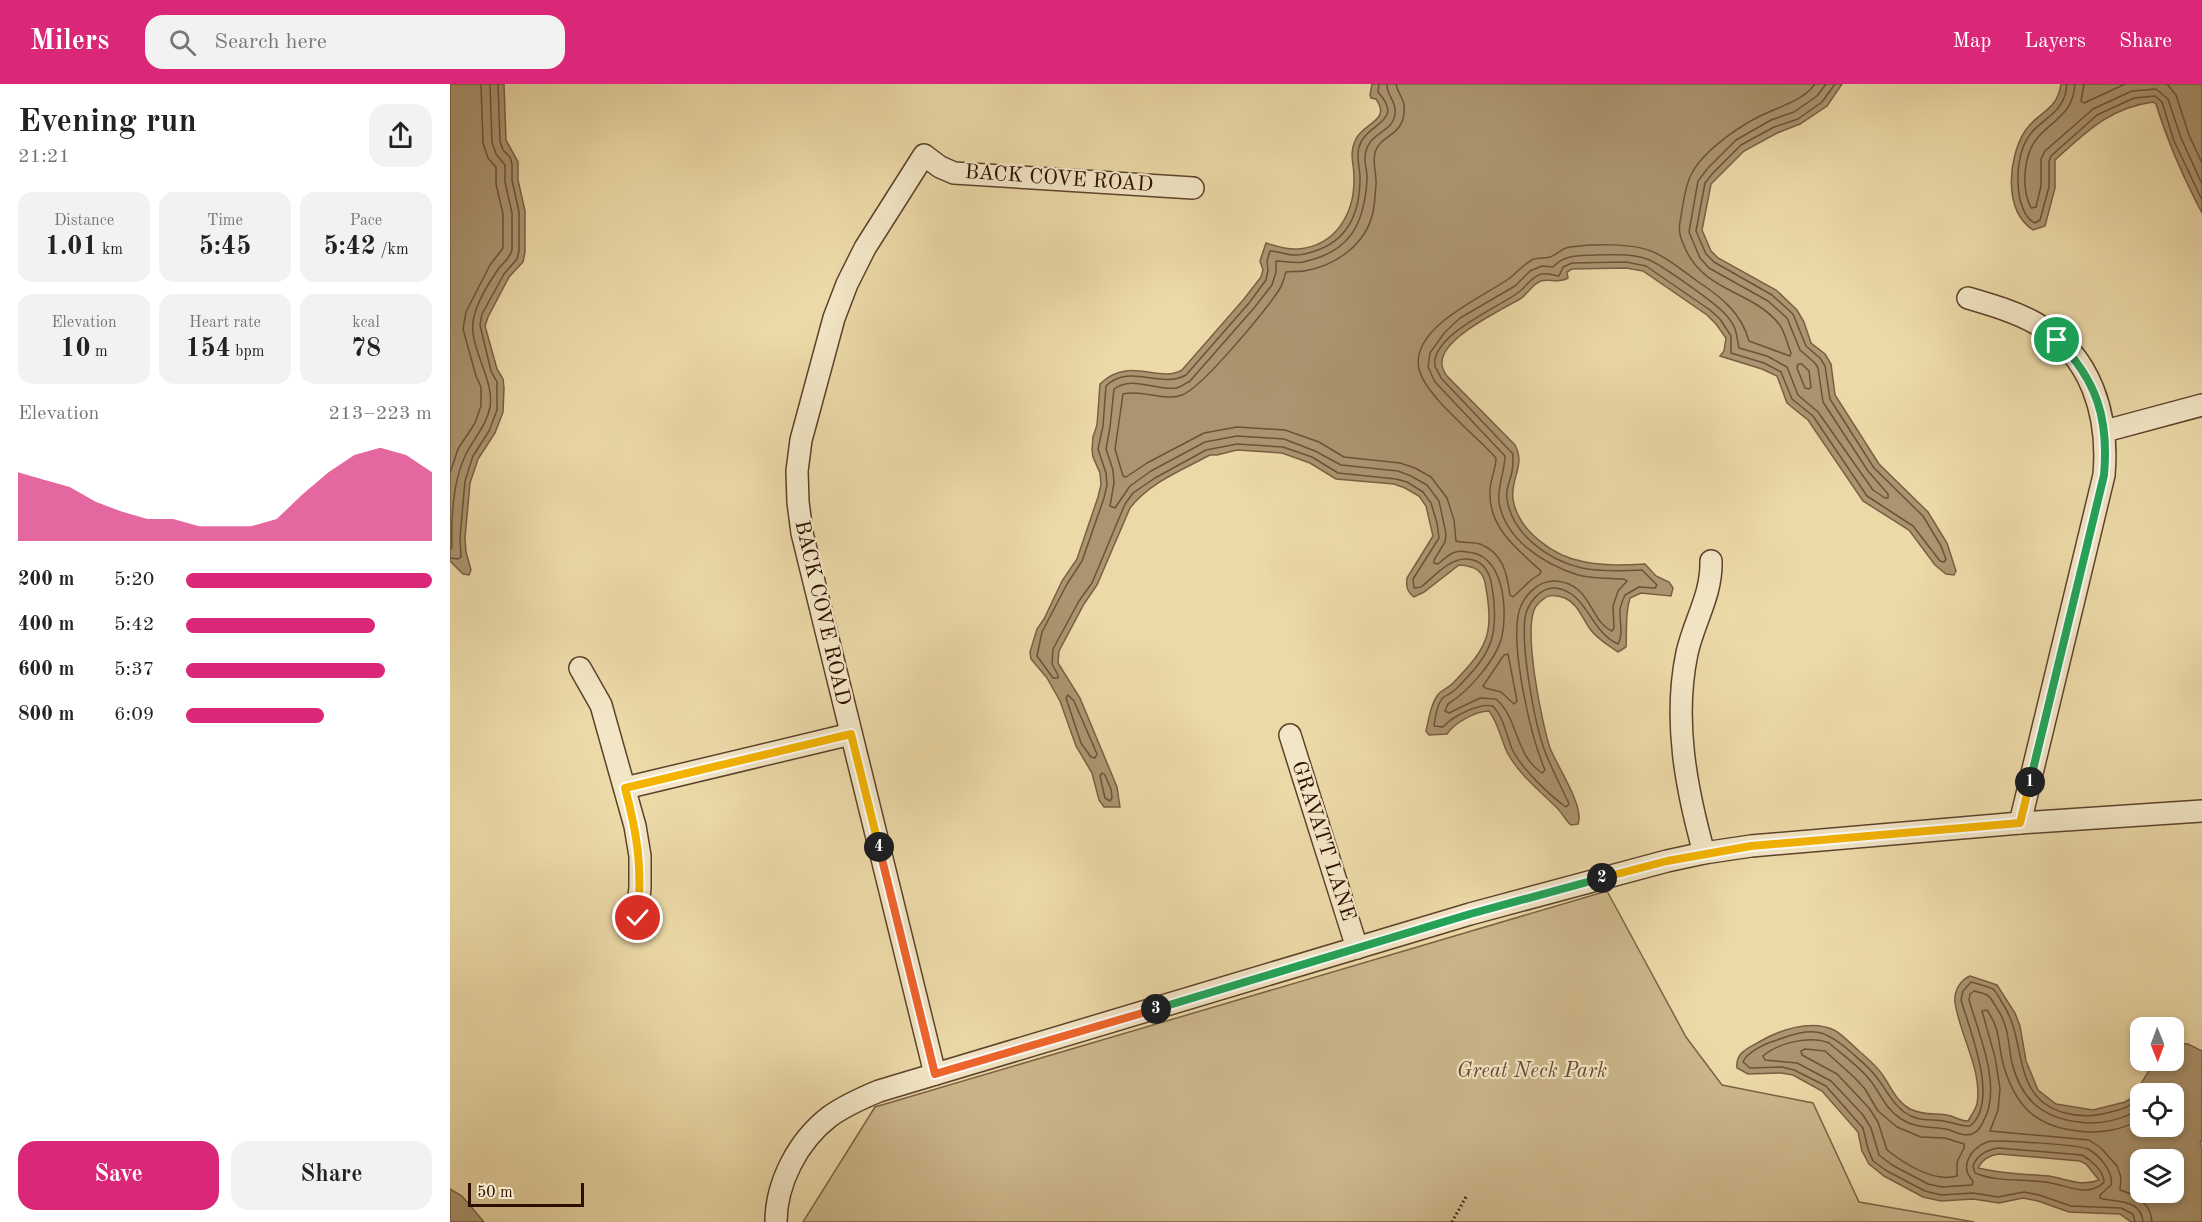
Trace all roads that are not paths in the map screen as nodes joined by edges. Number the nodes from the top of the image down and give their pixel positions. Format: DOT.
graph roads {
  1 [pos="1192,188"];
  2 [pos="1968,298"];
  3 [pos="2202,405"];
  4 [pos="2105,430"];
  5 [pos="1711,561"];
  6 [pos="580,668"];
  7 [pos="851,734"];
  8 [pos="1290,735"];
  9 [pos="625,788"];
  10 [pos="2202,811"];
  11 [pos="2020,823"];
  12 [pos="1704,853"];
  13 [pos="638,918"];
  14 [pos="1357,948"];
  15 [pos="935,1074"];
  16 [pos="776,1222"];
  1 -- 7 [label="street, BACK COVE ROAD"];
  2 -- 4 [label="street"];
  3 -- 4 [label="street"];
  4 -- 11 [label="street"];
  5 -- 12 [label="street"];
  6 -- 9 [label="street"];
  7 -- 9 [label="street"];
  7 -- 15 [label="street, BACK COVE ROAD"];
  8 -- 14 [label="street, GRAVATT LANE"];
  9 -- 13 [label="street"];
  10 -- 11 [label="street"];
  11 -- 12 [label="street"];
  12 -- 14 [label="street"];
  14 -- 15 [label="street"];
  15 -- 16 [label="street"];
}
